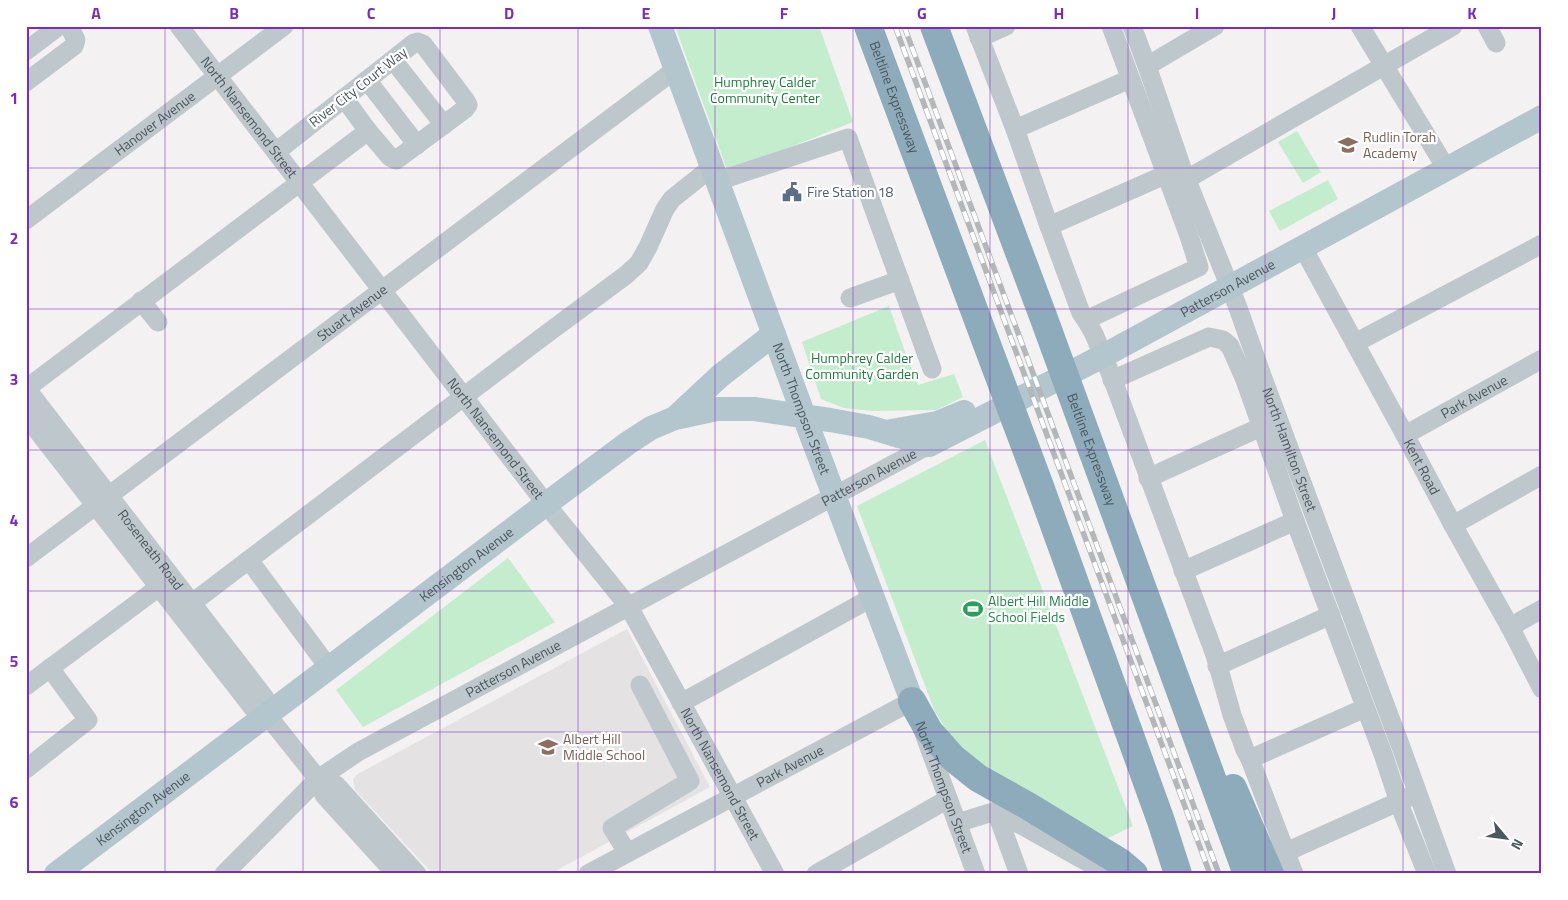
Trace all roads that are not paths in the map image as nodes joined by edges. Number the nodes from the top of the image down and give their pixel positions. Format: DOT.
graph roads {
  1 [pos="59,26"];
  2 [pos="69,26"];
  3 [pos="179,26"];
  4 [pos="284,26"];
  5 [pos="660,26"];
  6 [pos="868,26"];
  7 [pos="934,26"];
  8 [pos="1006,26"];
  9 [pos="1111,26"];
  10 [pos="1132,26"];
  11 [pos="1215,26"];
  12 [pos="1360,26"];
  13 [pos="1453,26"];
  14 [pos="1487,26"];
  15 [pos="977,32"];
  16 [pos="1496,43"];
  17 [pos="26,51"];
  18 [pos="392,60"];
  19 [pos="1147,66"];
  20 [pos="1384,66"];
  21 [pos="676,69"];
  22 [pos="218,76"];
  23 [pos="1130,79"];
  24 [pos="367,80"];
  25 [pos="26,82"];
  26 [pos="344,98"];
  27 [pos="1542,117"];
  28 [pos="444,125"];
  29 [pos="1014,129"];
  30 [pos="368,131"];
  31 [pos="418,145"];
  32 [pos="276,152"];
  33 [pos="1446,168"];
  34 [pos="715,174"];
  35 [pos="1178,174"];
  36 [pos="299,182"];
  37 [pos="26,220"];
  38 [pos="1049,226"];
  39 [pos="1542,244"];
  40 [pos="1302,246"];
  41 [pos="900,280"];
  42 [pos="1229,286"];
  43 [pos="382,290"];
  44 [pos="850,298"];
  45 [pos="141,301"];
  46 [pos="1086,320"];
  47 [pos="158,322"];
  48 [pos="774,334"];
  49 [pos="1355,343"];
  50 [pos="1098,347"];
  51 [pos="1542,359"];
  52 [pos="932,369"];
  53 [pos="1112,380"];
  54 [pos="26,388"];
  55 [pos="464,397"];
  56 [pos="974,415"];
  57 [pos="804,416"];
  58 [pos="675,418"];
  59 [pos="28,422"];
  60 [pos="1261,427"];
  61 [pos="884,432"];
  62 [pos="1405,435"];
  63 [pos="929,445"];
  64 [pos="1542,475"];
  65 [pos="1148,478"];
  66 [pos="835,496"];
  67 [pos="102,500"];
  68 [pos="546,504"];
  69 [pos="1295,522"];
  70 [pos="1452,525"];
  71 [pos="26,558"];
  72 [pos="249,560"];
  73 [pos="1183,572"];
  74 [pos="159,587"];
  75 [pos="873,597"];
  76 [pos="192,603"];
  77 [pos="629,607"];
  78 [pos="1542,609"];
  79 [pos="1331,615"];
  80 [pos="1510,627"];
  81 [pos="1217,666"];
  82 [pos="50,668"];
  83 [pos="329,668"];
  84 [pos="640,685"];
  85 [pos="26,686"];
  86 [pos="1542,689"];
  87 [pos="1181,695"];
  88 [pos="912,701"];
  89 [pos="681,703"];
  90 [pos="1365,708"];
  91 [pos="267,715"];
  92 [pos="1250,759"];
  93 [pos="26,769"];
  94 [pos="318,779"];
  95 [pos="1417,793"];
  96 [pos="732,796"];
  97 [pos="948,799"];
  98 [pos="1399,802"];
  99 [pos="996,811"];
  100 [pos="958,823"];
  101 [pos="628,852"];
  102 [pos="1278,863"];
  103 [pos="386,870"];
  104 [pos="56,874"];
  105 [pos="224,874"];
  106 [pos="416,874"];
  107 [pos="588,874"];
  108 [pos="775,874"];
  109 [pos="816,874"];
  110 [pos="976,874"];
  111 [pos="1019,874"];
  112 [pos="1103,874"];
  113 [pos="1134,874"];
  114 [pos="1178,874"];
  115 [pos="1247,874"];
  116 [pos="1294,874"];
  117 [pos="1427,874"];
  118 [pos="1447,874"];
  1 -- 17 [label="street"];
  2 -- 25 [label="street"];
  3 -- 22 [label="street, North Nansemond Street"];
  4 -- 22 [label="street, Hanover Avenue"];
  5 -- 21 [label="main road, North Thompson Street"];
  6 -- 114 [label="highway, Beltline Expressway"];
  7 -- 87 [label="highway, Beltline Expressway"];
  8 -- 15 [label="street"];
  9 -- 23 [label="street"];
  10 -- 19 [label="street, North Hamilton Street"];
  11 -- 19 [label="street"];
  12 -- 20 [label="street"];
  13 -- 20 [label="street"];
  14 -- 16 [label="street"];
  15 -- 29 [label="street"];
  18 -- 24 [label="street, River City Court Way"];
  18 -- 28 [label="street"];
  18 -- 28 [label="street, River City Court Way"];
  19 -- 35 [label="street, North Hamilton Street"];
  20 -- 33 [label="street"];
  20 -- 35 [label="street"];
  21 -- 34 [label="main road, North Thompson Street"];
  21 -- 43 [label="street, Stuart Avenue"];
  22 -- 32 [label="street, North Nansemond Street"];
  22 -- 37 [label="street, Hanover Avenue"];
  23 -- 29 [label="street"];
  23 -- 35 [label="street"];
  24 -- 26 [label="street, River City Court Way"];
  24 -- 31 [label="street"];
  26 -- 30 [label="street"];
  26 -- 32 [label="street, River City Court Way"];
  27 -- 33 [label="main road, Patterson Avenue"];
  28 -- 31 [label="street, River City Court Way"];
  29 -- 38 [label="street"];
  30 -- 31 [label="street, River City Court Way"];
  30 -- 36 [label="street"];
  32 -- 36 [label="street, North Nansemond Street"];
  33 -- 40 [label="main road, Patterson Avenue"];
  34 -- 41 [label="street"];
  34 -- 48 [label="main road, North Thompson Street"];
  34 -- 55 [label="street"];
  35 -- 38 [label="street"];
  35 -- 42 [label="street, North Hamilton Street"];
  35 -- 46 [label="street"];
  36 -- 43 [label="street, North Nansemond Street"];
  36 -- 45 [label="street"];
  38 -- 46 [label="street"];
  39 -- 49 [label="street"];
  40 -- 42 [label="main road, Patterson Avenue"];
  40 -- 49 [label="street, Kent Road"];
  41 -- 44 [label="street"];
  41 -- 52 [label="street"];
  42 -- 50 [label="main road, Patterson Avenue"];
  42 -- 95 [label="street, North Hamilton Street"];
  43 -- 55 [label="street, North Nansemond Street"];
  43 -- 67 [label="street, Stuart Avenue"];
  45 -- 47 [label="street"];
  45 -- 54 [label="street"];
  46 -- 50 [label="street"];
  48 -- 57 [label="main road, North Thompson Street"];
  48 -- 58 [label="main road"];
  49 -- 62 [label="street, Kent Road"];
  50 -- 53 [label="street"];
  50 -- 56 [label="main road, Patterson Avenue"];
  51 -- 62 [label="street, Park Avenue"];
  53 -- 60 [label="street"];
  53 -- 65 [label="street"];
  54 -- 67 [label="street, Roseneath Road"];
  55 -- 68 [label="street, North Nansemond Street"];
  55 -- 72 [label="street"];
  56 -- 61 [label="main road"];
  56 -- 63 [label="main road, Patterson Avenue"];
  57 -- 58 [label="main road, Kensington Avenue"];
  57 -- 61 [label="main road, Kensington Avenue"];
  57 -- 66 [label="main road, North Thompson Street"];
  58 -- 68 [label="main road, Kensington Avenue"];
  59 -- 67 [label="street, Roseneath Road"];
  60 -- 65 [label="street"];
  60 -- 69 [label="street"];
  61 -- 63 [label="main road, Kensington Avenue"];
  62 -- 70 [label="street, Kent Road"];
  63 -- 66 [label="street, Patterson Avenue"];
  64 -- 70 [label="street"];
  65 -- 73 [label="street"];
  66 -- 75 [label="main road, North Thompson Street"];
  66 -- 77 [label="street, Patterson Avenue"];
  67 -- 71 [label="street, Stuart Avenue"];
  67 -- 74 [label="street, Roseneath Road"];
  67 -- 76 [label="street, Roseneath Road"];
  68 -- 77 [label="street, North Nansemond Street"];
  68 -- 83 [label="main road, Kensington Avenue"];
  69 -- 73 [label="street"];
  69 -- 79 [label="street"];
  70 -- 80 [label="street, Kent Road"];
  72 -- 76 [label="street"];
  72 -- 83 [label="street"];
  73 -- 81 [label="street"];
  74 -- 82 [label="street"];
  74 -- 91 [label="street, Roseneath Road"];
  75 -- 88 [label="main road, North Thompson Street"];
  75 -- 89 [label="street"];
  76 -- 91 [label="street, Roseneath Road"];
  77 -- 89 [label="street, North Nansemond Street"];
  77 -- 94 [label="street, Patterson Avenue"];
  78 -- 80 [label="street"];
  79 -- 81 [label="street"];
  79 -- 90 [label="street"];
  80 -- 86 [label="street, Kent Road"];
  81 -- 92 [label="street"];
  82 -- 85 [label="street"];
  82 -- 93 [label="street"];
  83 -- 91 [label="main road, Kensington Avenue"];
  84 -- 101 [label="street"];
  87 -- 102 [label="highway"];
  87 -- 115 [label="highway, Beltline Expressway"];
  88 -- 96 [label="street, Park Avenue"];
  88 -- 97 [label="street, North Thompson Street"];
  88 -- 113 [label="highway"];
  89 -- 96 [label="street, North Nansemond Street"];
  90 -- 92 [label="street"];
  90 -- 98 [label="street"];
  91 -- 94 [label="street, Roseneath Road"];
  91 -- 104 [label="main road, Kensington Avenue"];
  92 -- 102 [label="street"];
  94 -- 103 [label="street, Roseneath Road"];
  94 -- 105 [label="street, Patterson Avenue"];
  94 -- 106 [label="street, Roseneath Road"];
  95 -- 98 [label="street"];
  95 -- 118 [label="street, North Hamilton Street"];
  96 -- 101 [label="street, Park Avenue"];
  96 -- 108 [label="street, North Nansemond Street"];
  97 -- 100 [label="street, North Thompson Street"];
  97 -- 109 [label="street"];
  98 -- 102 [label="street"];
  98 -- 117 [label="street"];
  99 -- 100 [label="street"];
  99 -- 111 [label="street"];
  99 -- 112 [label="street"];
  100 -- 110 [label="street, North Thompson Street"];
  101 -- 107 [label="street, Park Avenue"];
  102 -- 116 [label="street"];
}
